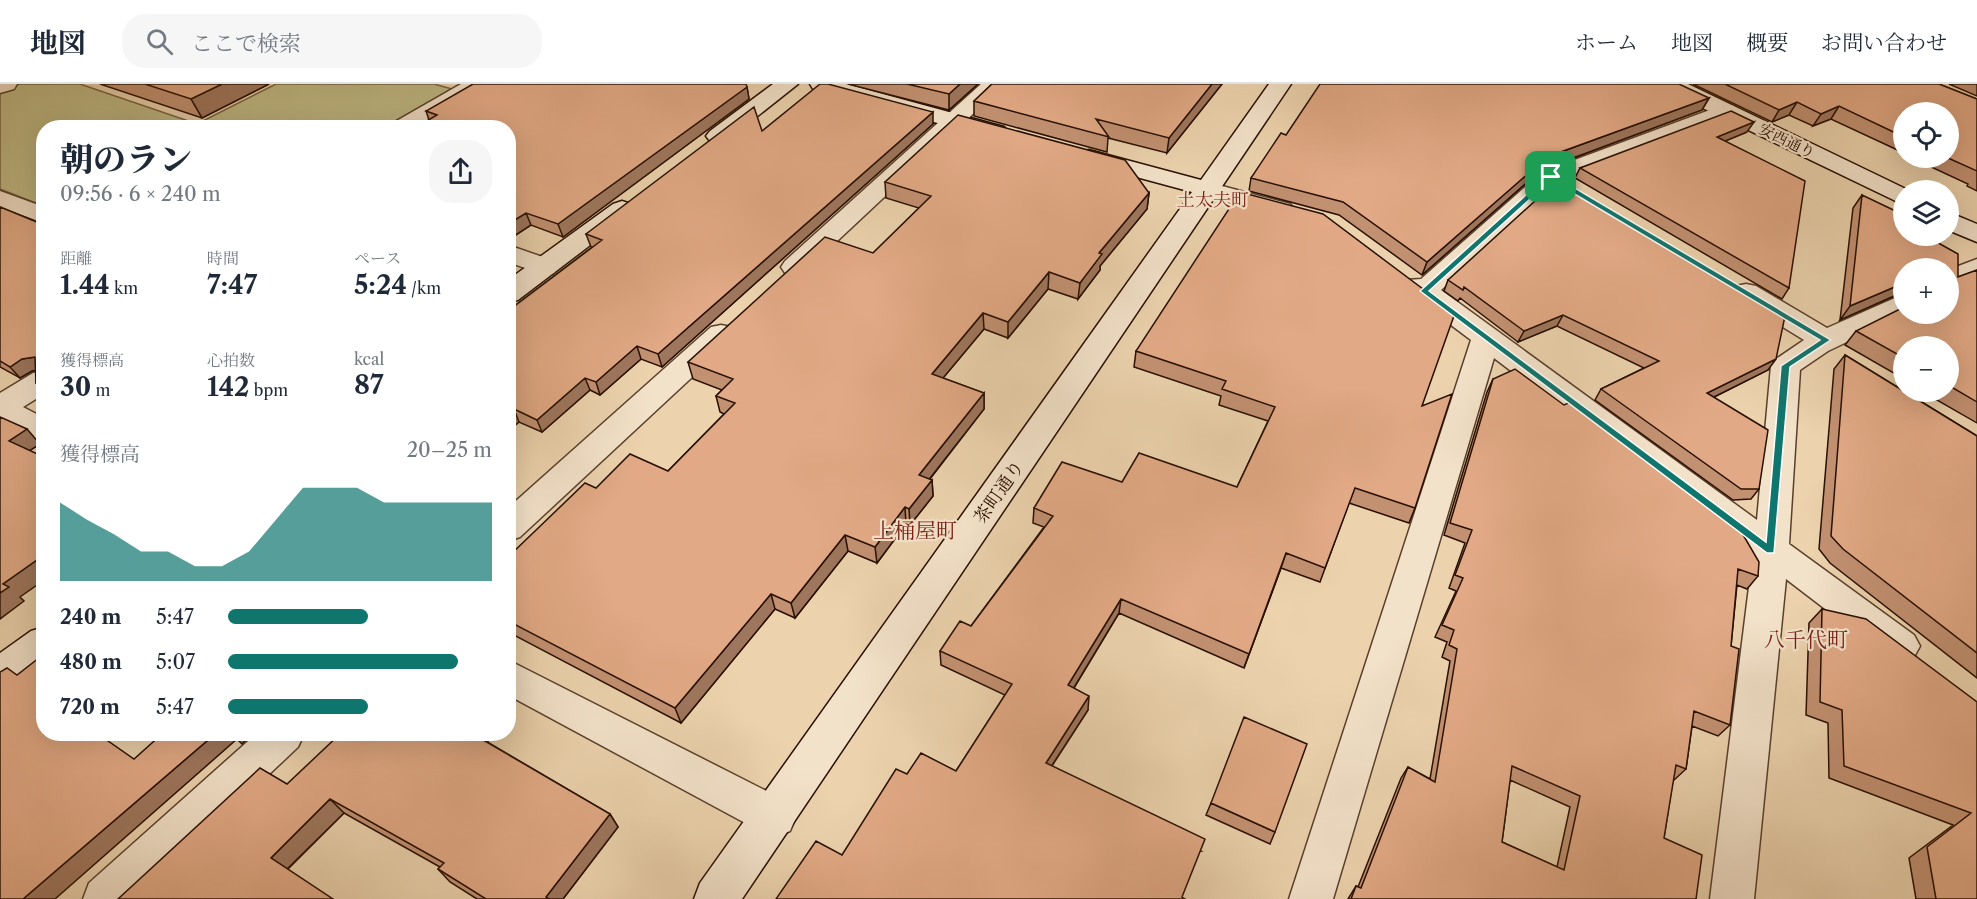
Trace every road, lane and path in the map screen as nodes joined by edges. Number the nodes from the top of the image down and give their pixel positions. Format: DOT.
graph roads {
  1 [pos="6,84"];
  2 [pos="477,84"];
  3 [pos="787,84"];
  4 [pos="821,84"];
  5 [pos="994,84"];
  6 [pos="1280,84"];
  7 [pos="1671,84"];
  8 [pos="0,87"];
  9 [pos="1726,111"];
  10 [pos="415,120"];
  11 [pos="955,120"];
  12 [pos="1012,136"];
  13 [pos="703,147"];
  14 [pos="1070,152"];
  15 [pos="1551,177"];
  16 [pos="1207,189"];
  17 [pos="1893,193"];
  18 [pos="1581,195"];
  19 [pos="638,196"];
  20 [pos="0,198"];
  21 [pos="36,213"];
  22 [pos="1307,216"];
  23 [pos="1959,225"];
  24 [pos="1977,234"];
  25 [pos="516,256"];
  26 [pos="545,267"];
  27 [pos="1977,267"];
  28 [pos="1396,270"];
  29 [pos="1959,276"];
  30 [pos="1724,280"];
  31 [pos="516,288"];
  32 [pos="771,288"];
  33 [pos="1424,291"];
  34 [pos="1893,310"];
  35 [pos="736,320"];
  36 [pos="1486,337"];
  37 [pos="1831,349"];
  38 [pos="36,385"];
  39 [pos="0,408"];
  40 [pos="36,428"];
  41 [pos="516,521"];
  42 [pos="1771,551"];
  43 [pos="36,648"];
  44 [pos="1921,661"];
  45 [pos="0,674"];
  46 [pos="516,680"];
  47 [pos="276,741"];
  48 [pos="774,817"];
  49 [pos="105,899"];
  50 [pos="716,899"];
  51 [pos="1311,899"];
  52 [pos="1732,899"];
  1 -- 8 [label="street"];
  2 -- 10 [label="street"];
  3 -- 13 [label="street"];
  4 -- 11 [label="street"];
  5 -- 11 [label="street"];
  6 -- 16 [label="street, 茶町通り"];
  7 -- 9 [label="street, 安西通り"];
  9 -- 15 [label="street"];
  9 -- 17 [label="street, 安西通り"];
  11 -- 12 [label="street"];
  11 -- 32 [label="street"];
  14 -- 16 [label="street"];
  15 -- 18 [label="street"];
  15 -- 33 [label="street"];
  16 -- 22 [label="street"];
  16 -- 48 [label="street, 茶町通り"];
  19 -- 26 [label="street"];
  20 -- 21 [label="street"];
  23 -- 24 [label="street"];
  25 -- 26 [label="street"];
  26 -- 31 [label="street"];
  27 -- 29 [label="street"];
  28 -- 33 [label="street"];
  30 -- 37 [label="street"];
  33 -- 36 [label="street"];
  34 -- 37 [label="street"];
  35 -- 41 [label="street"];
  36 -- 42 [label="street"];
  36 -- 51 [label="street"];
  37 -- 42 [label="street"];
  38 -- 39 [label="street"];
  39 -- 40 [label="street"];
  42 -- 44 [label="street"];
  42 -- 52 [label="street"];
  43 -- 45 [label="street"];
  46 -- 48 [label="street"];
  47 -- 49 [label="street"];
  48 -- 50 [label="street, 茶町通り"];
}
